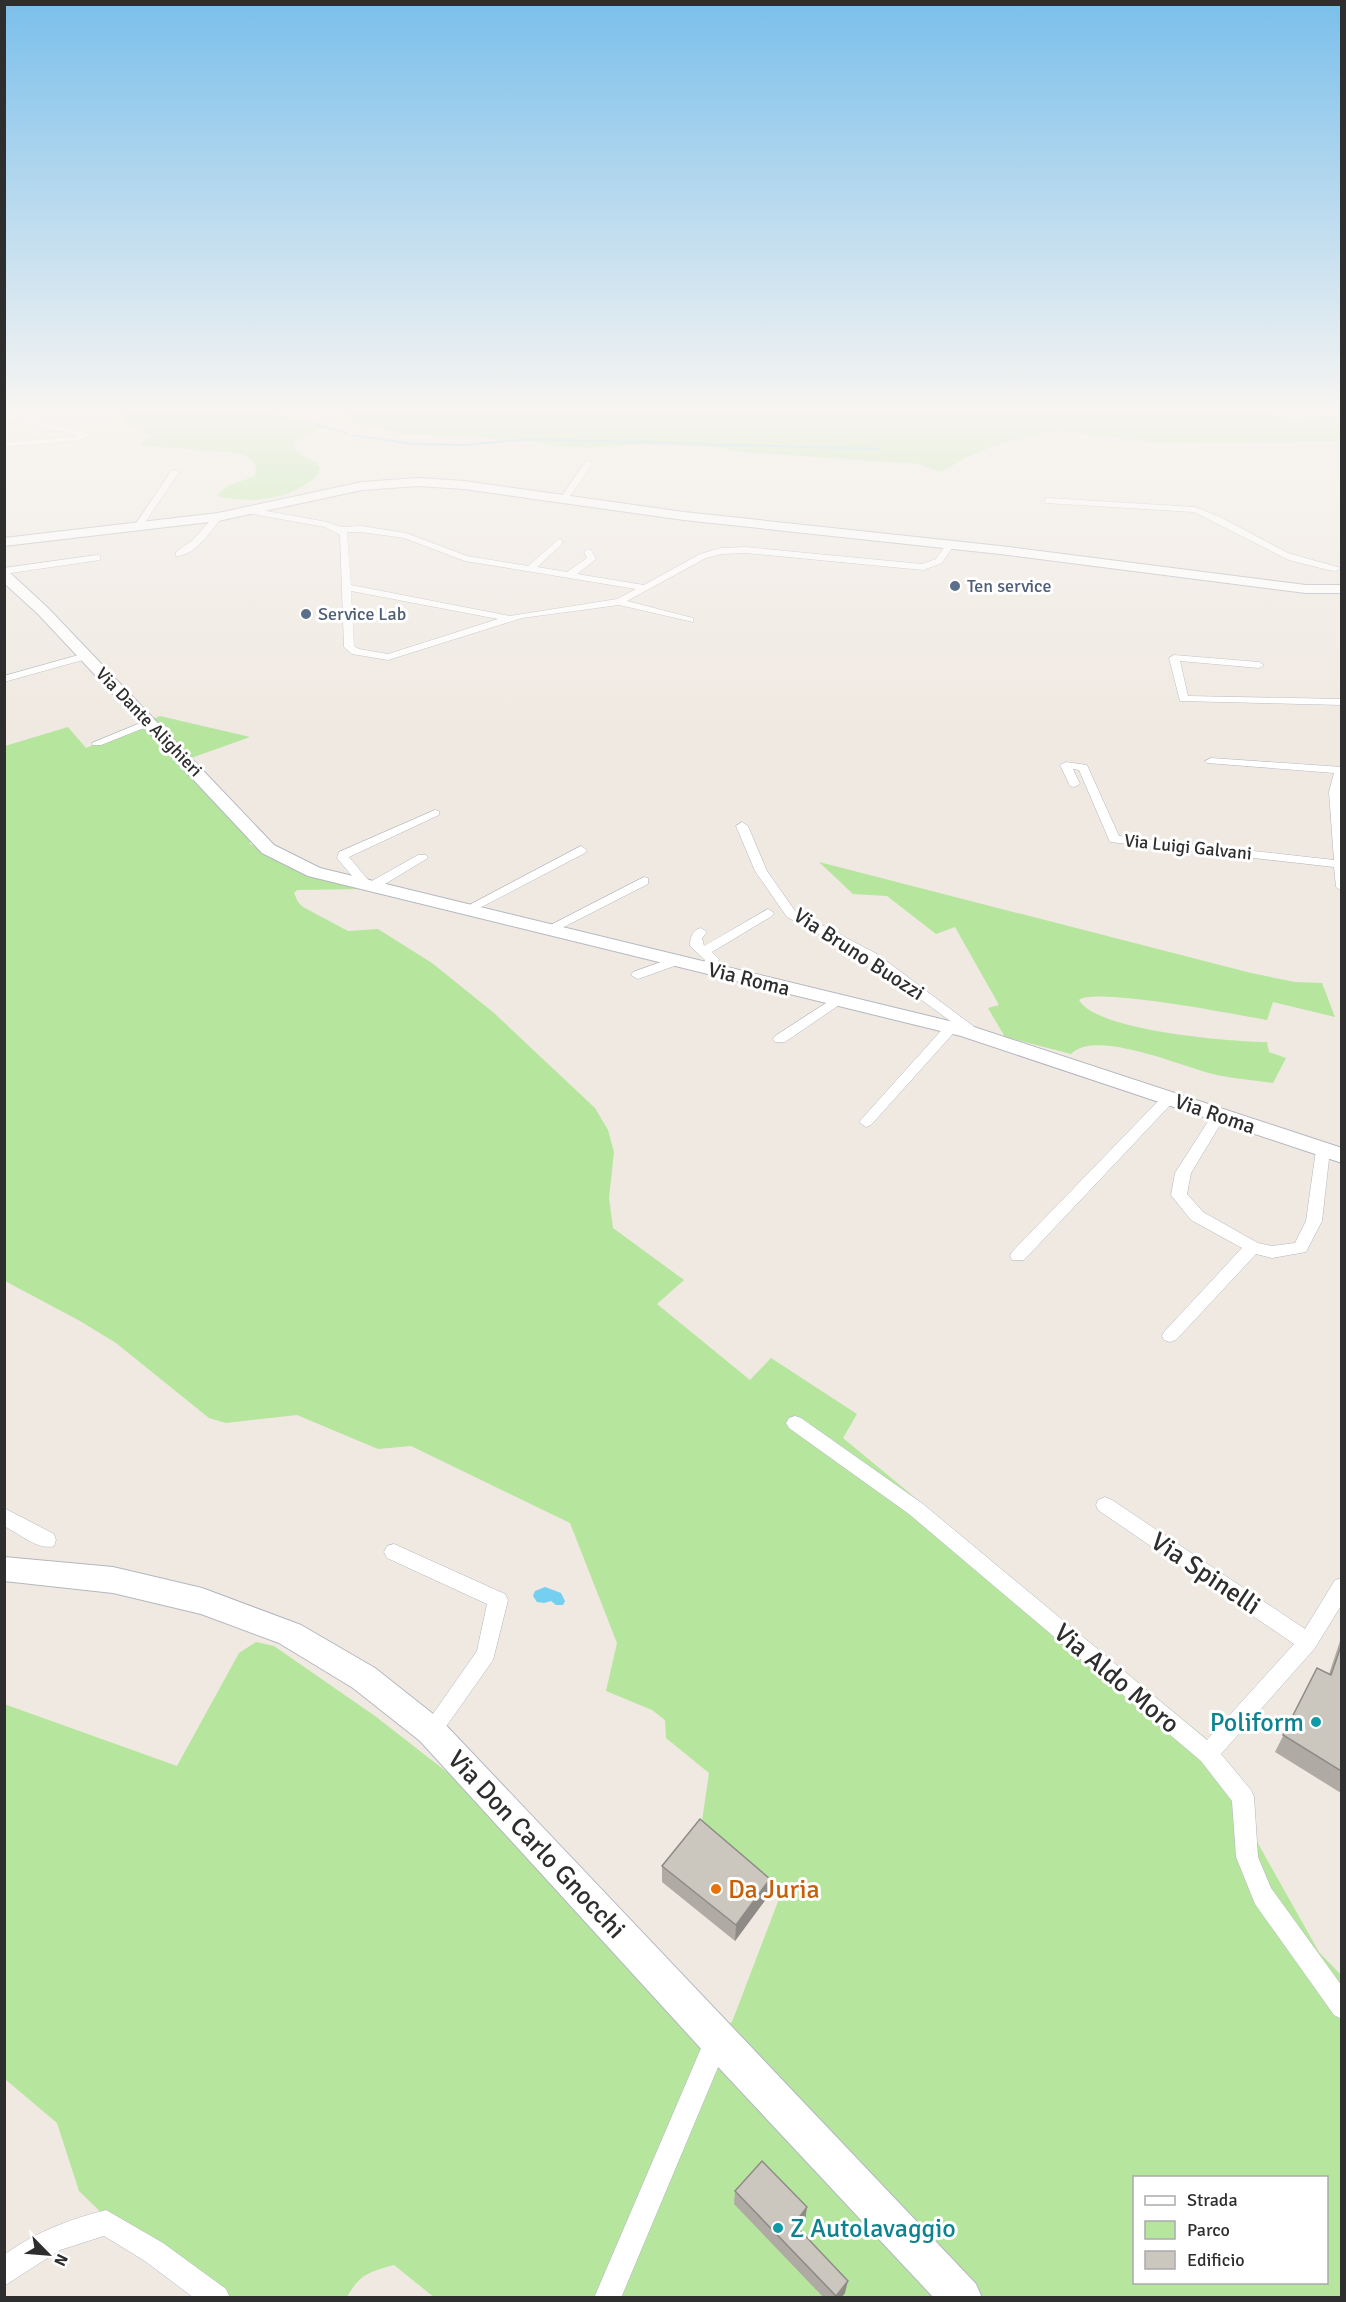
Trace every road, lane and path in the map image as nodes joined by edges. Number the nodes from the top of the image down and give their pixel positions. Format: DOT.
graph roads {
  1 [pos="144,517"];
  2 [pos="214,517"];
  3 [pos="218,517"];
  4 [pos="285,517"];
  5 [pos="696,517"];
  6 [pos="1216,517"];
  7 [pos="139,525"];
  8 [pos="340,530"];
  9 [pos="4,542"];
  10 [pos="559,542"];
  11 [pos="950,545"];
  12 [pos="588,552"];
  13 [pos="179,554"];
  14 [pos="98,558"];
  15 [pos="1339,566"];
  16 [pos="528,570"];
  17 [pos="4,573"];
  18 [pos="567,576"];
  19 [pos="346,587"];
  20 [pos="647,588"];
  21 [pos="1340,591"];
  22 [pos="619,602"];
  23 [pos="508,618"];
  24 [pos="690,620"];
  25 [pos="86,656"];
  26 [pos="1259,665"];
  27 [pos="4,679"];
  28 [pos="1341,702"];
  29 [pos="150,722"];
  30 [pos="97,743"];
  31 [pos="1211,761"];
  32 [pos="1341,772"];
  33 [pos="1074,784"];
  34 [pos="435,813"];
  35 [pos="742,826"];
  36 [pos="581,850"];
  37 [pos="422,858"];
  38 [pos="1340,864"];
  39 [pos="295,865"];
  40 [pos="644,881"];
  41 [pos="369,886"];
  42 [pos="1341,887"];
  43 [pos="466,910"];
  44 [pos="768,914"];
  45 [pos="547,930"];
  46 [pos="701,932"];
  47 [pos="706,960"];
  48 [pos="675,961"];
  49 [pos="638,975"];
  50 [pos="837,1000"];
  51 [pos="952,1028"];
  52 [pos="978,1035"];
  53 [pos="780,1039"];
  54 [pos="1169,1098"];
  55 [pos="1219,1115"];
  56 [pos="866,1122"];
  57 [pos="1332,1153"];
  58 [pos="1253,1247"];
  59 [pos="1018,1256"];
  60 [pos="1170,1336"];
  61 [pos="795,1423"];
  62 [pos="1105,1505"];
  63 [pos="4,1516"];
  64 [pos="47,1539"];
  65 [pos="394,1552"];
  66 [pos="4,1569"];
  67 [pos="1341,1586"];
  68 [pos="1308,1642"];
  69 [pos="431,1731"];
  70 [pos="1208,1754"];
  71 [pos="1341,2007"];
  72 [pos="718,2040"];
  73 [pos="4,2273"];
  74 [pos="217,2298"];
  75 [pos="608,2298"];
  76 [pos="962,2298"];
  1 -- 7 [label="street"];
  2 -- 7 [label="street"];
  3 -- 13 [label="street"];
  4 -- 8 [label="street"];
  5 -- 11 [label="street"];
  6 -- 15 [label="street"];
  7 -- 9 [label="street"];
  8 -- 16 [label="street"];
  8 -- 19 [label="street"];
  10 -- 16 [label="street"];
  11 -- 20 [label="street"];
  11 -- 21 [label="street"];
  12 -- 18 [label="street"];
  14 -- 17 [label="street"];
  15 -- 21 [label="street"];
  16 -- 18 [label="street"];
  17 -- 25 [label="street, Via Dante Alighieri"];
  18 -- 20 [label="street"];
  19 -- 23 [label="street"];
  19 -- 23 [label="street"];
  20 -- 22 [label="street"];
  22 -- 23 [label="street"];
  22 -- 24 [label="street"];
  25 -- 27 [label="street"];
  25 -- 29 [label="street, Via Dante Alighieri"];
  26 -- 28 [label="street"];
  29 -- 30 [label="street"];
  29 -- 39 [label="street, Via Dante Alighieri"];
  31 -- 32 [label="street"];
  32 -- 38 [label="street"];
  33 -- 38 [label="street, Via Luigi Galvani"];
  34 -- 41 [label="street"];
  35 -- 52 [label="street, Via Bruno Buozzi"];
  36 -- 43 [label="street"];
  37 -- 41 [label="street"];
  38 -- 42 [label="street"];
  39 -- 41 [label="street, Via Roma"];
  40 -- 45 [label="street"];
  41 -- 43 [label="street, Via Roma"];
  43 -- 45 [label="street, Via Roma"];
  44 -- 47 [label="street"];
  45 -- 48 [label="street, Via Roma"];
  46 -- 47 [label="street"];
  47 -- 48 [label="street, Via Roma"];
  47 -- 50 [label="street, Via Roma"];
  48 -- 49 [label="street"];
  50 -- 51 [label="street, Via Roma"];
  50 -- 53 [label="street"];
  51 -- 52 [label="street, Via Roma"];
  51 -- 56 [label="street"];
  52 -- 54 [label="street, Via Roma"];
  54 -- 55 [label="street, Via Roma"];
  54 -- 59 [label="street"];
  55 -- 57 [label="street, Via Roma"];
  55 -- 58 [label="street"];
  57 -- 58 [label="street"];
  58 -- 60 [label="street"];
  61 -- 70 [label="street, Via Aldo Moro"];
  62 -- 68 [label="street, Via Spinelli"];
  63 -- 64 [label="street"];
  65 -- 69 [label="street"];
  66 -- 69 [label="street, Via Don Carlo Gnocchi"];
  67 -- 68 [label="street"];
  68 -- 70 [label="street"];
  69 -- 72 [label="street, Via Don Carlo Gnocchi"];
  70 -- 71 [label="street, Via Aldo Moro"];
  72 -- 75 [label="street"];
  72 -- 76 [label="street, Via Don Carlo Gnocchi"];
  73 -- 74 [label="street"];
}
